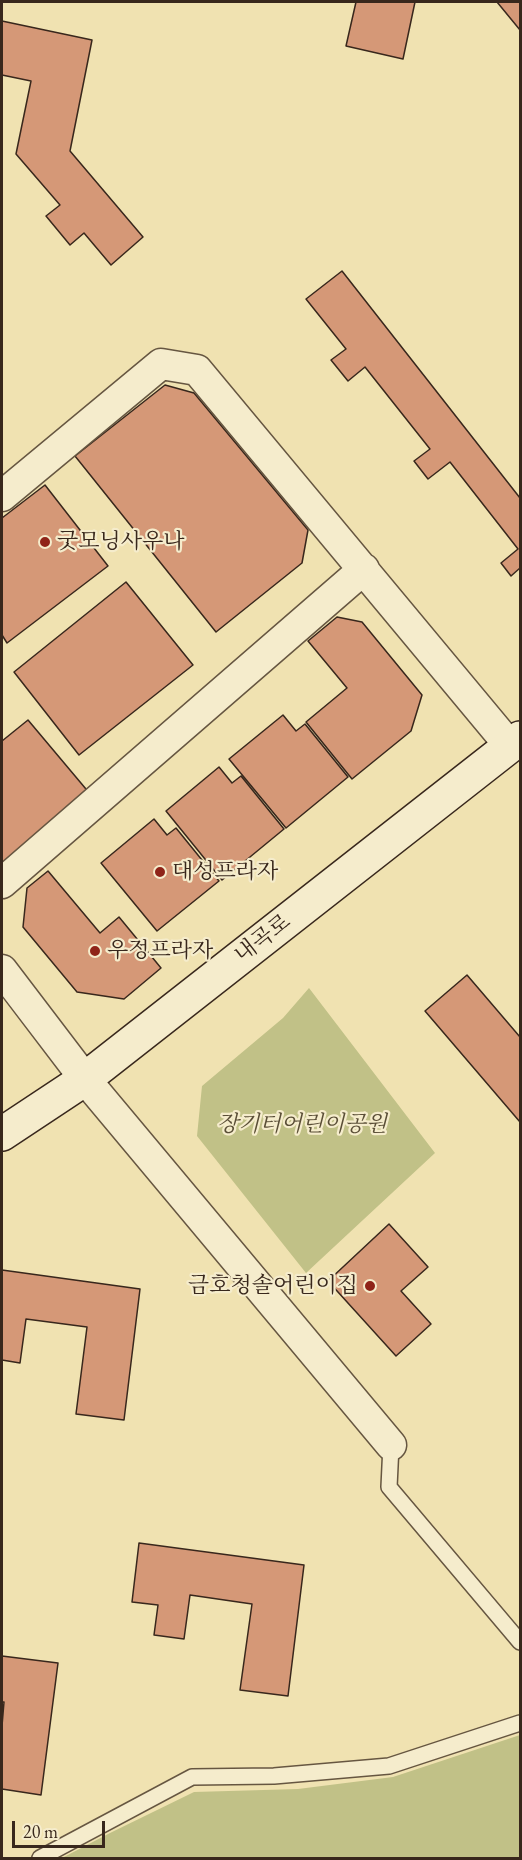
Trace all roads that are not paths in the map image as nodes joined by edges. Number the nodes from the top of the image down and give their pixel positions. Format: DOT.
graph roads {
  1 [pos="2,496"];
  2 [pos="364,569"];
  3 [pos="515,742"];
  4 [pos="2,883"];
  5 [pos="2,970"];
  6 [pos="84,1079"];
  7 [pos="2,1134"];
  8 [pos="390,1445"];
  9 [pos="520,1642"];
  10 [pos="520,1723"];
  11 [pos="40,1858"];
  1 -- 2 [label="street"];
  2 -- 3 [label="street"];
  2 -- 4 [label="street"];
  3 -- 6 [label="main road, 내곡로"];
  5 -- 6 [label="street"];
  6 -- 7 [label="main road, 내곡로"];
  6 -- 8 [label="street"];
  8 -- 9 [label="lane"];
  10 -- 11 [label="lane"];
}
